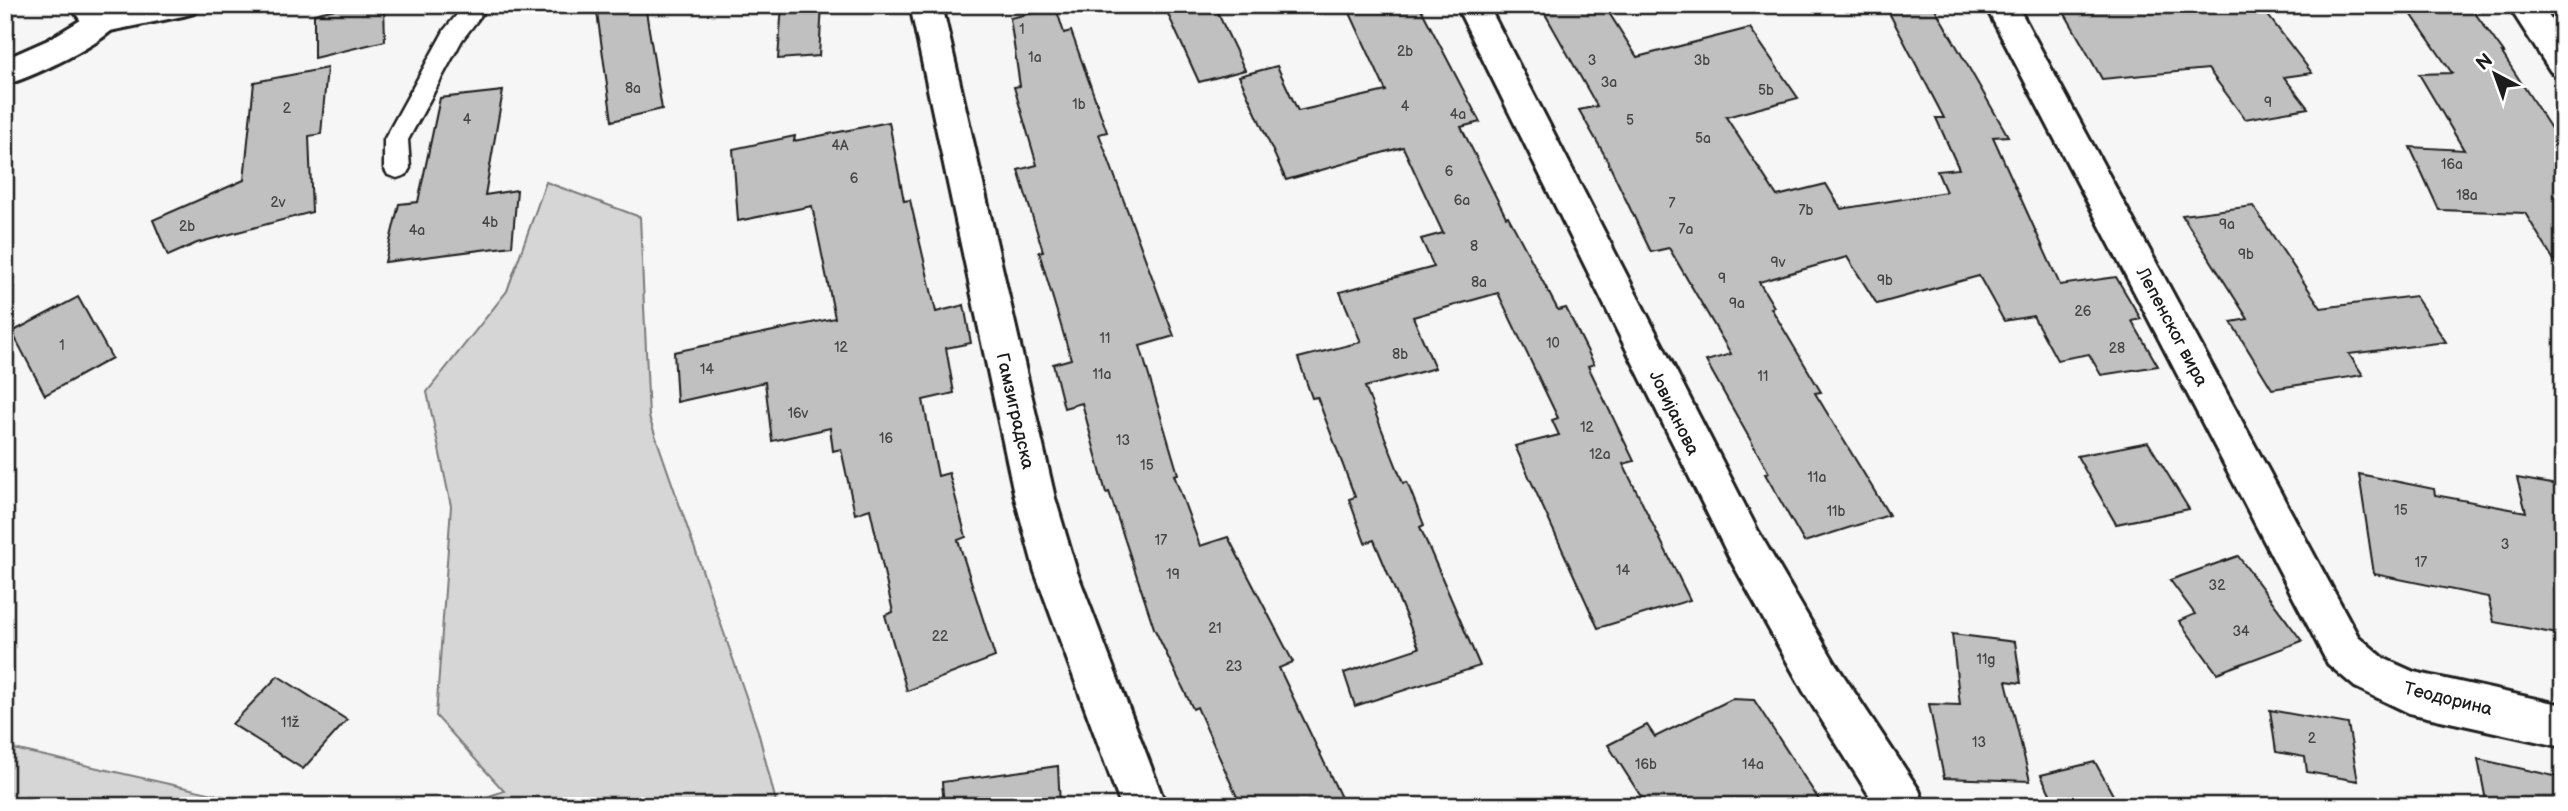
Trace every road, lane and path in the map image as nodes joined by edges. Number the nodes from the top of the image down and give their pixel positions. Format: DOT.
graph roads {
  1 [pos="183,5"];
  2 [pos="478,5"];
  3 [pos="926,5"];
  4 [pos="1472,5"];
  5 [pos="2001,5"];
  6 [pos="2524,5"];
  7 [pos="95,13"];
  8 [pos="2563,63"];
  9 [pos="5,73"];
  10 [pos="397,168"];
  11 [pos="2343,650"];
  12 [pos="2563,726"];
  13 [pos="1144,806"];
  14 [pos="1903,806"];
  1 -- 7 [label="street"];
  2 -- 10 [label="lane"];
  3 -- 13 [label="street, Гамзиградска"];
  4 -- 14 [label="street, Јовијанова"];
  5 -- 11 [label="street, Лепенског вира"];
  6 -- 8 [label="street"];
  7 -- 9 [label="street"];
  11 -- 12 [label="street, Теодорина"];
}
